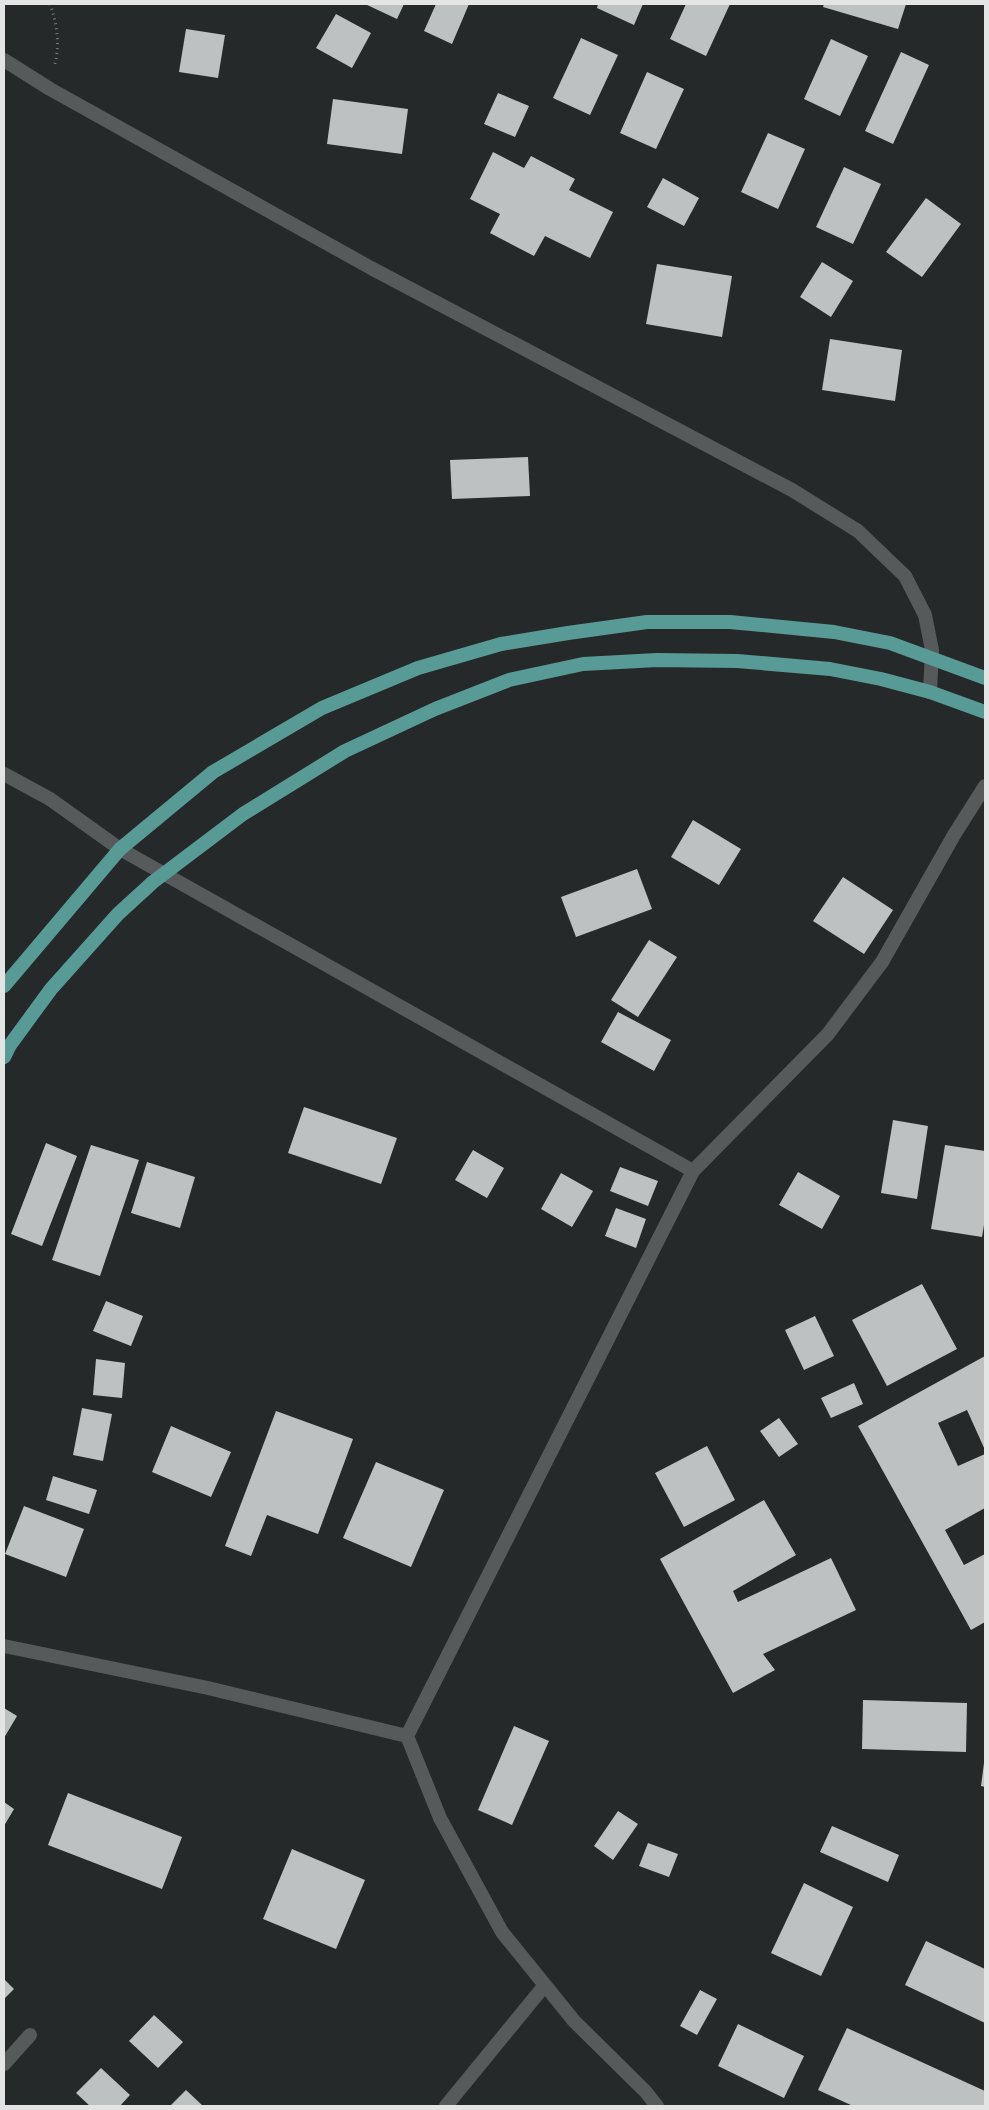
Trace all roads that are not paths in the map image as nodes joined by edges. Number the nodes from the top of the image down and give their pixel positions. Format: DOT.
graph roads {
  1 [pos="4,60"];
  2 [pos="932,657"];
  3 [pos="985,678"];
  4 [pos="930,692"];
  5 [pos="985,712"];
  6 [pos="4,774"];
  7 [pos="985,786"];
  8 [pos="120,849"];
  9 [pos="164,873"];
  10 [pos="4,986"];
  11 [pos="4,1057"];
  12 [pos="693,1171"];
  13 [pos="4,1646"];
  14 [pos="407,1736"];
  15 [pos="545,1985"];
  16 [pos="30,2036"];
  17 [pos="4,2064"];
  18 [pos="446,2106"];
  19 [pos="657,2106"];
  1 -- 2 [label="street"];
  2 -- 3 [label="main road"];
  2 -- 4 [label="street"];
  2 -- 8 [label="main road"];
  4 -- 5 [label="main road"];
  4 -- 9 [label="main road"];
  6 -- 8 [label="street"];
  7 -- 12 [label="street"];
  8 -- 9 [label="street"];
  8 -- 10 [label="main road"];
  9 -- 11 [label="main road"];
  9 -- 12 [label="street"];
  12 -- 14 [label="street"];
  13 -- 14 [label="street"];
  14 -- 15 [label="street"];
  15 -- 18 [label="street"];
  15 -- 19 [label="street"];
  16 -- 17 [label="street"];
}
